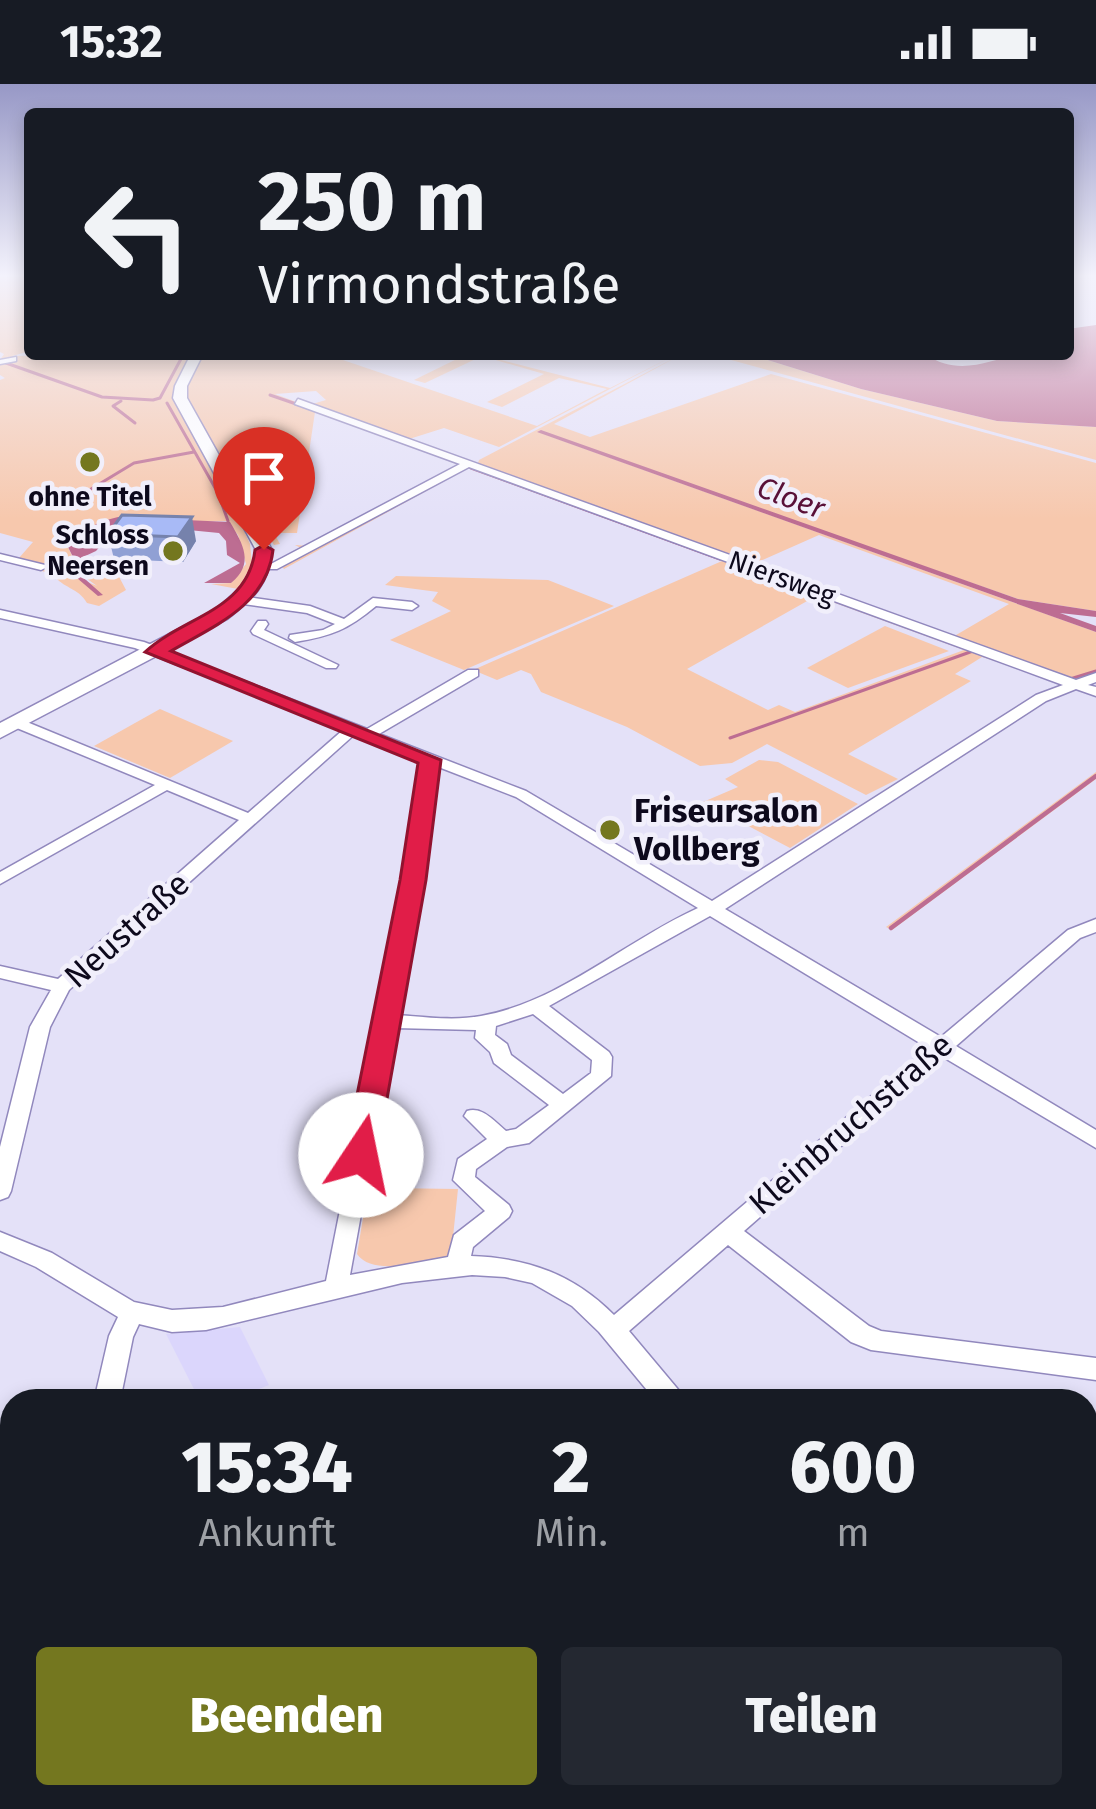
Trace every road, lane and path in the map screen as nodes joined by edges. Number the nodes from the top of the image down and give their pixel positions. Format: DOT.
graph roads {
  1 [pos="13,359"];
  2 [pos="194,360"];
  3 [pos="0,362"];
  4 [pos="298,403"];
  5 [pos="468,464"];
  6 [pos="0,556"];
  7 [pos="41,567"];
  8 [pos="273,567"];
  9 [pos="240,600"];
  10 [pos="412,606"];
  11 [pos="0,614"];
  12 [pos="262,624"];
  13 [pos="346,624"];
  14 [pos="295,638"];
  15 [pos="155,652"];
  16 [pos="331,664"];
  17 [pos="473,673"];
  18 [pos="1096,676"];
  19 [pos="1073,683"];
  20 [pos="1096,692"];
  21 [pos="9,727"];
  22 [pos="358,733"];
  23 [pos="429,760"];
  24 [pos="166,784"];
  25 [pos="250,819"];
  26 [pos="0,879"];
  27 [pos="711,908"];
  28 [pos="1096,925"];
  29 [pos="0,972"];
  30 [pos="62,986"];
  31 [pos="533,1004"];
  32 [pos="386,1021"];
  33 [pos="487,1022"];
  34 [pos="941,1047"];
  35 [pos="562,1104"];
  36 [pos="474,1116"];
  37 [pos="502,1139"];
  38 [pos="1096,1139"];
  39 [pos="0,1190"];
  40 [pos="727,1231"];
  41 [pos="0,1241"];
  42 [pos="457,1268"];
  43 [pos="335,1288"];
  44 [pos="133,1313"];
  45 [pos="611,1332"];
  46 [pos="1096,1369"];
  47 [pos="110,1389"];
  48 [pos="661,1389"];
  1 -- 3 [label="street"];
  2 -- 9 [label="street"];
  4 -- 5 [label="street, Niersweg"];
  5 -- 8 [label="street"];
  5 -- 19 [label="street, Niersweg"];
  6 -- 7 [label="street"];
  9 -- 13 [label="street"];
  9 -- 15 [label="street"];
  10 -- 13 [label="street"];
  11 -- 15 [label="street"];
  12 -- 16 [label="street"];
  13 -- 14 [label="street"];
  15 -- 21 [label="street"];
  15 -- 22 [label="street"];
  17 -- 22 [label="street, Neustraße"];
  18 -- 19 [label="street"];
  19 -- 20 [label="street, Niersweg"];
  19 -- 27 [label="street"];
  21 -- 24 [label="street"];
  22 -- 23 [label="street"];
  22 -- 25 [label="street, Neustraße"];
  23 -- 27 [label="street"];
  23 -- 32 [label="street"];
  24 -- 25 [label="street"];
  24 -- 26 [label="street"];
  25 -- 30 [label="street, Neustraße"];
  27 -- 31 [label="street"];
  27 -- 34 [label="street"];
  28 -- 34 [label="street, Kleinbruchstraße"];
  29 -- 30 [label="street"];
  30 -- 39 [label="street, Neustraße"];
  31 -- 33 [label="street"];
  31 -- 35 [label="street"];
  32 -- 33 [label="street"];
  32 -- 43 [label="street"];
  33 -- 35 [label="street"];
  34 -- 38 [label="street"];
  34 -- 40 [label="street, Kleinbruchstraße"];
  35 -- 37 [label="street"];
  36 -- 37 [label="street"];
  37 -- 42 [label="street"];
  40 -- 45 [label="street, Kleinbruchstraße"];
  40 -- 46 [label="street"];
  41 -- 44 [label="street"];
  42 -- 43 [label="street"];
  42 -- 45 [label="street"];
  43 -- 44 [label="street"];
  44 -- 47 [label="street"];
  45 -- 48 [label="street"];
}
